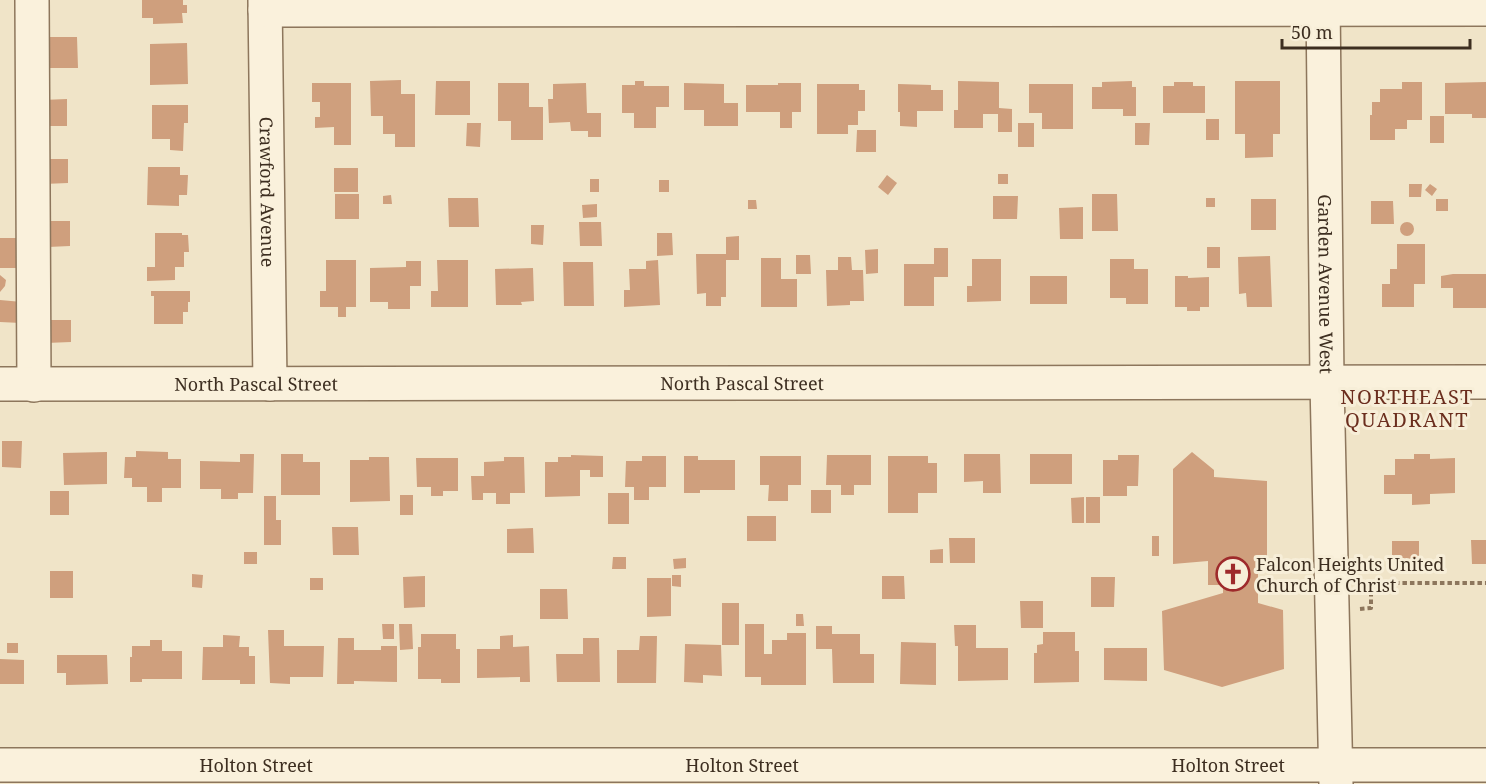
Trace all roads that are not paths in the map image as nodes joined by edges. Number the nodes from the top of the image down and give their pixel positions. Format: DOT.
graph roads {
  1 [pos="32,0"];
  2 [pos="265,5"];
  3 [pos="1323,5"];
  4 [pos="1486,9"];
  5 [pos="1327,382"];
  6 [pos="1486,382"];
  7 [pos="0,384"];
  8 [pos="270,384"];
  9 [pos="34,385"];
  10 [pos="0,765"];
  11 [pos="1486,765"];
  12 [pos="1336,774"];
  1 -- 9 [label="street"];
  2 -- 3 [label="street"];
  2 -- 8 [label="street, Crawford Avenue"];
  3 -- 4 [label="street"];
  3 -- 5 [label="street, Garden Avenue West"];
  5 -- 6 [label="street, North Pascal Street"];
  5 -- 8 [label="street, North Pascal Street"];
  5 -- 12 [label="street, Garden Avenue West"];
  7 -- 9 [label="street, North Pascal Street"];
  8 -- 9 [label="street, North Pascal Street"];
  10 -- 12 [label="street, Holton Street"];
  11 -- 12 [label="street, Holton Street"];
}
